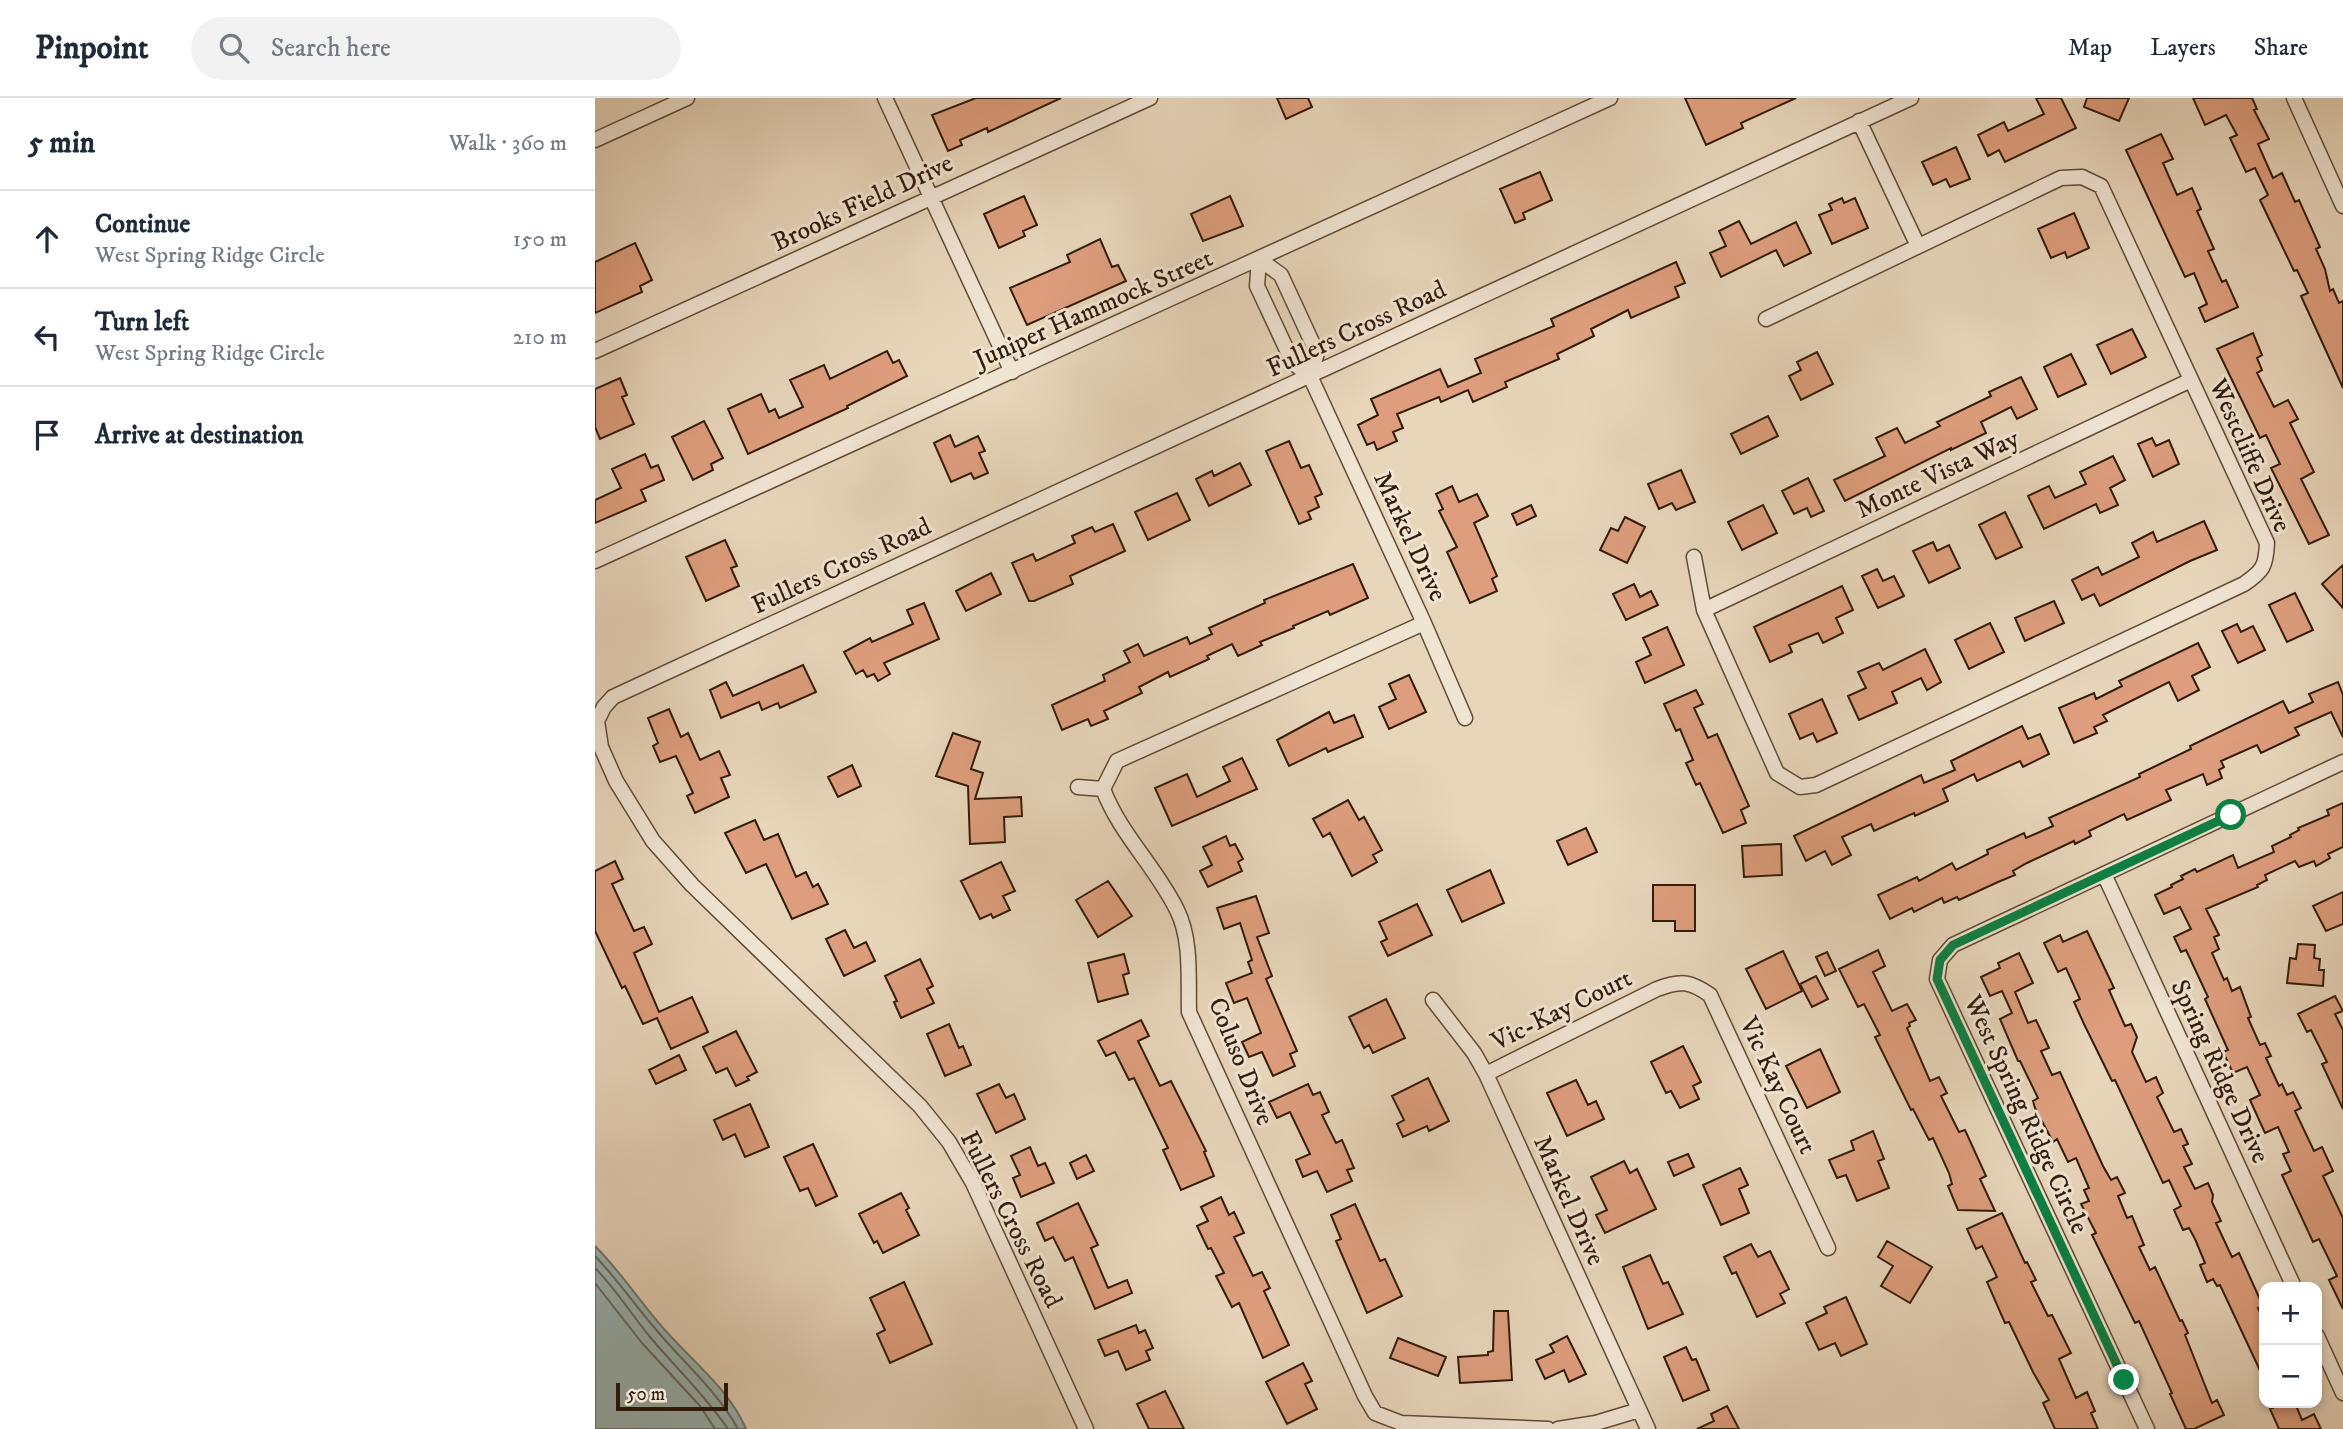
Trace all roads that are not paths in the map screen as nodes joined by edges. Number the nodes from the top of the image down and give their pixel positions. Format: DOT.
graph roads {
  1 [pos="687,98"];
  2 [pos="885,98"];
  3 [pos="1150,98"];
  4 [pos="1610,98"];
  5 [pos="1911,98"];
  6 [pos="2294,98"];
  7 [pos="1859,121"];
  8 [pos="595,140"];
  9 [pos="932,197"];
  10 [pos="2343,205"];
  11 [pos="1918,246"];
  12 [pos="1259,259"];
  13 [pos="1766,319"];
  14 [pos="595,351"];
  15 [pos="1012,372"];
  16 [pos="1310,376"];
  17 [pos="2191,380"];
  18 [pos="1694,557"];
  19 [pos="595,561"];
  20 [pos="1704,610"];
  21 [pos="1424,623"];
  22 [pos="1465,718"];
  23 [pos="2343,762"];
  24 [pos="1078,787"];
  25 [pos="1103,789"];
  26 [pos="2104,874"];
  27 [pos="1657,989"];
  28 [pos="1433,1000"];
  29 [pos="1486,1074"];
  30 [pos="1828,1248"];
  31 [pos="2292,1282"];
  32 [pos="2321,1345"];
  33 [pos="2343,1393"];
  34 [pos="1639,1410"];
  35 [pos="1086,1429"];
  36 [pos="1548,1429"];
  37 [pos="1558,1429"];
  38 [pos="1648,1429"];
  39 [pos="2147,1429"];
  1 -- 8 [label="street"];
  2 -- 9 [label="street"];
  3 -- 9 [label="street, Brooks Field Drive"];
  4 -- 12 [label="street, Juniper Hammock Street"];
  5 -- 7 [label="street, Fullers Cross Road"];
  6 -- 10 [label="street"];
  7 -- 11 [label="street"];
  7 -- 16 [label="street, Fullers Cross Road"];
  9 -- 14 [label="street, Brooks Field Drive"];
  9 -- 15 [label="street"];
  11 -- 13 [label="street, Westcliffe Drive"];
  11 -- 17 [label="street, Westcliffe Drive"];
  12 -- 15 [label="street, Juniper Hammock Street"];
  12 -- 16 [label="street"];
  12 -- 16 [label="street"];
  15 -- 19 [label="street, Juniper Hammock Street"];
  16 -- 21 [label="street, Markel Drive"];
  16 -- 35 [label="street, Fullers Cross Road"];
  17 -- 20 [label="street, Monte Vista Way"];
  17 -- 20 [label="street, Westcliffe Drive"];
  18 -- 20 [label="street, Westcliffe Drive"];
  21 -- 22 [label="street, Markel Drive"];
  21 -- 25 [label="street"];
  23 -- 26 [label="street, West Spring Ridge Circle"];
  24 -- 25 [label="street"];
  25 -- 36 [label="street, Coluso Drive"];
  26 -- 31 [label="street, Spring Ridge Drive"];
  26 -- 39 [label="street, West Spring Ridge Circle"];
  27 -- 29 [label="street, Vic-Kay Court"];
  27 -- 30 [label="street, Vic Kay Court"];
  28 -- 29 [label="street, Markel Drive"];
  29 -- 34 [label="street, Markel Drive"];
  32 -- 33 [label="street"];
  34 -- 37 [label="street"];
  34 -- 38 [label="street, Markel Drive"];
}
